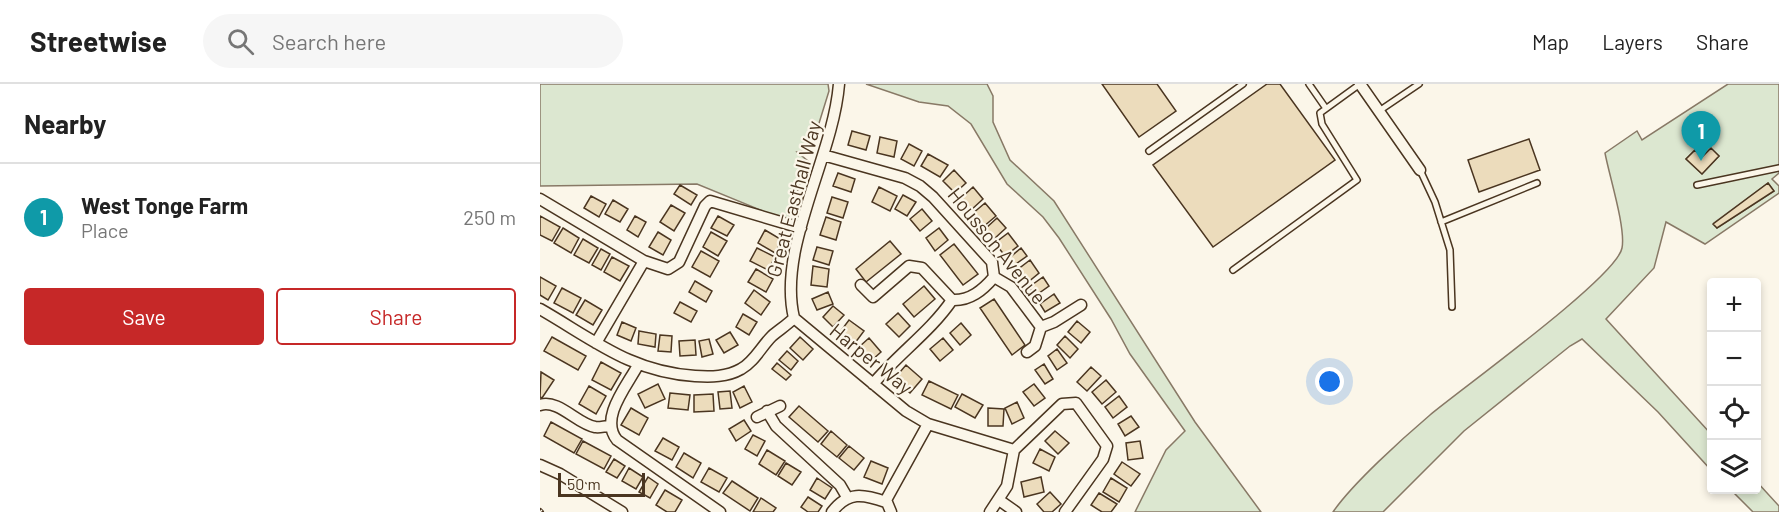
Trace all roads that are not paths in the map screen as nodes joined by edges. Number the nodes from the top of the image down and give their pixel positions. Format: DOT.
graph roads {
  1 [pos="839,84"];
  2 [pos="1243,84"];
  3 [pos="1309,84"];
  4 [pos="1360,84"];
  5 [pos="1419,84"];
  6 [pos="1325,107"];
  7 [pos="1379,111"];
  8 [pos="1149,151"];
  9 [pos="823,155"];
  10 [pos="1779,168"];
  11 [pos="1420,170"];
  12 [pos="1537,183"];
  13 [pos="1697,185"];
  14 [pos="540,199"];
  15 [pos="1441,222"];
  16 [pos="801,228"];
  17 [pos="644,261"];
  18 [pos="1233,270"];
  19 [pos="994,277"];
  20 [pos="861,285"];
  21 [pos="952,300"];
  22 [pos="1081,305"];
  23 [pos="1452,307"];
  24 [pos="540,309"];
  25 [pos="794,318"];
  26 [pos="1041,327"];
  27 [pos="597,343"];
  28 [pos="1027,352"];
  29 [pos="638,365"];
  30 [pos="873,384"];
  31 [pos="540,405"];
  32 [pos="780,406"];
  33 [pos="767,411"];
  34 [pos="757,417"];
  35 [pos="927,424"];
  36 [pos="610,426"];
  37 [pos="1014,450"];
  38 [pos="540,465"];
  39 [pos="847,497"];
  40 [pos="999,500"];
  41 [pos="889,507"];
  42 [pos="622,512"];
  43 [pos="720,512"];
  44 [pos="832,512"];
  45 [pos="990,512"];
  46 [pos="1016,512"];
  47 [pos="1065,512"];
  1 -- 9 [label="street, Great Easthall Way"];
  2 -- 8 [label="lane"];
  3 -- 6 [label="lane"];
  4 -- 6 [label="lane"];
  4 -- 7 [label="street"];
  5 -- 7 [label="lane"];
  6 -- 18 [label="lane"];
  7 -- 11 [label="street"];
  9 -- 16 [label="street, Great Easthall Way"];
  9 -- 19 [label="street, Housson Avenue"];
  10 -- 13 [label="lane"];
  11 -- 15 [label="lane"];
  12 -- 15 [label="lane"];
  14 -- 17 [label="street"];
  15 -- 23 [label="lane"];
  16 -- 17 [label="street"];
  16 -- 25 [label="street, Great Easthall Way"];
  17 -- 27 [label="street"];
  19 -- 21 [label="street"];
  19 -- 26 [label="street, Housson Avenue"];
  20 -- 21 [label="street"];
  21 -- 30 [label="street"];
  22 -- 26 [label="street, Housson Avenue"];
  24 -- 27 [label="street"];
  25 -- 29 [label="street"];
  25 -- 30 [label="street, Harper Way"];
  26 -- 28 [label="street, Housson Avenue"];
  27 -- 29 [label="street"];
  29 -- 36 [label="street"];
  30 -- 35 [label="street, Harper Way"];
  31 -- 36 [label="street"];
  32 -- 33 [label="street"];
  33 -- 34 [label="street"];
  33 -- 39 [label="street"];
  35 -- 37 [label="street, Harper Way"];
  35 -- 41 [label="street"];
  36 -- 43 [label="street"];
  37 -- 40 [label="street"];
  37 -- 47 [label="street"];
  38 -- 42 [label="street"];
  39 -- 41 [label="street"];
  39 -- 44 [label="street"];
  40 -- 45 [label="street"];
  40 -- 46 [label="street"];
}
